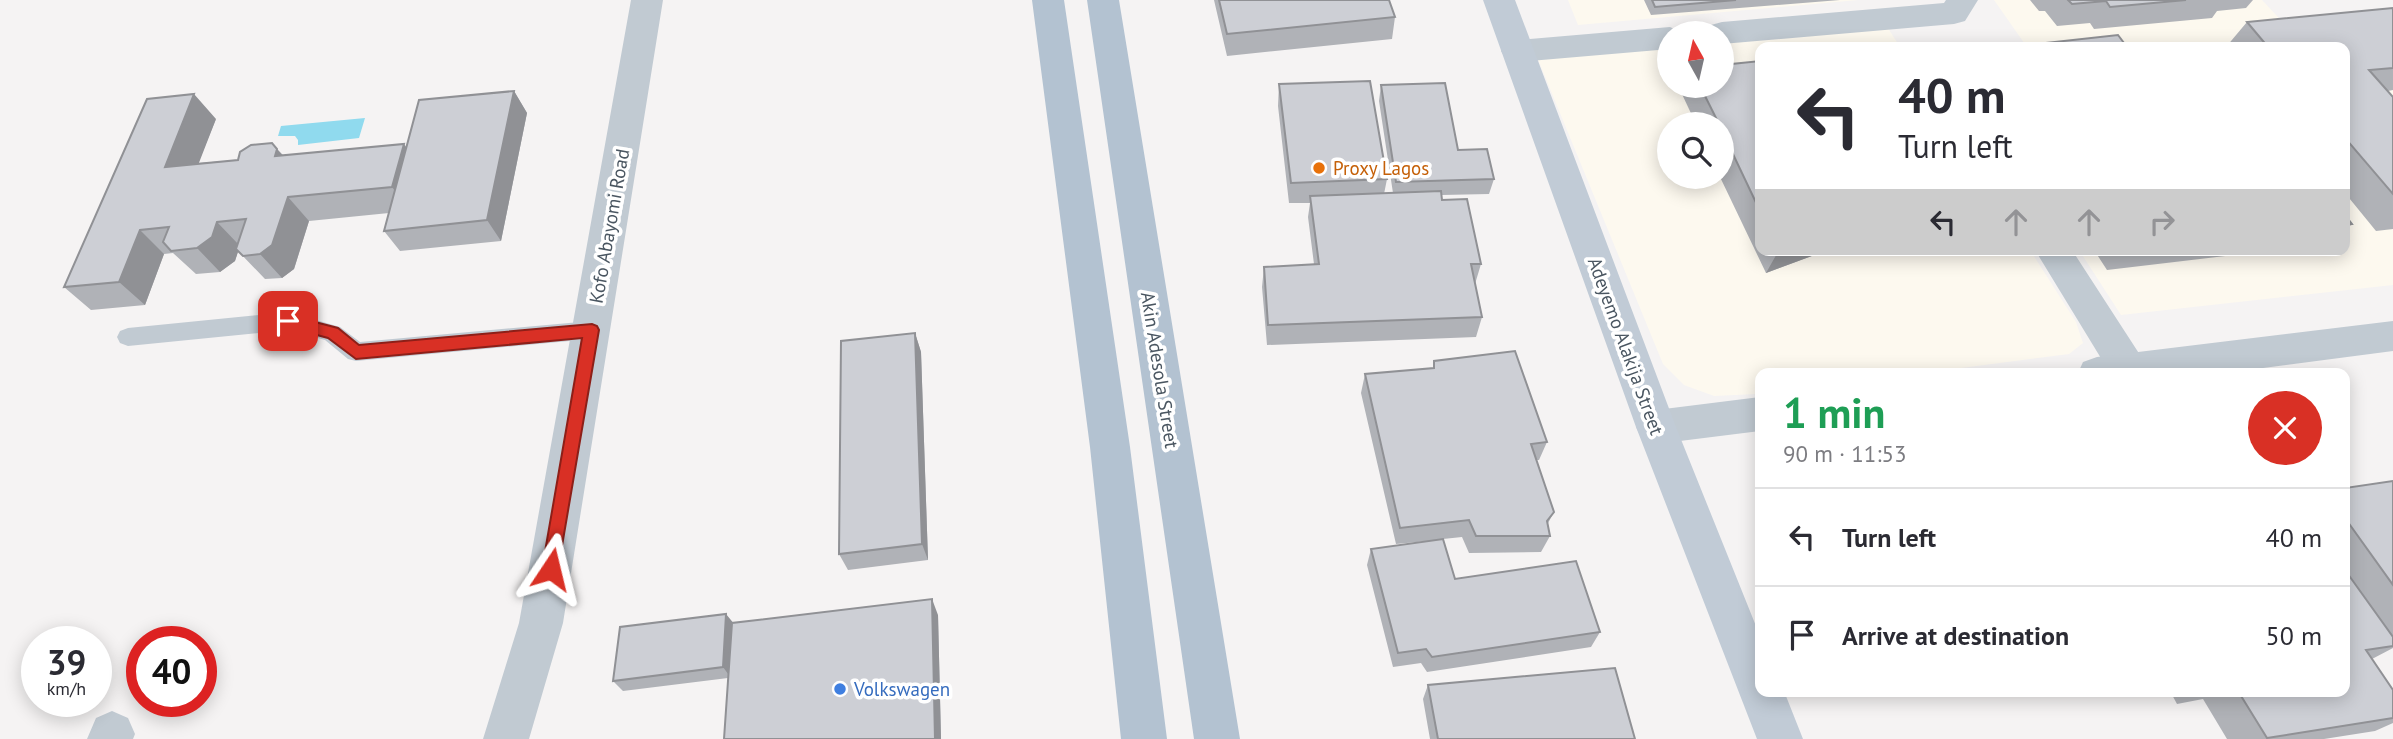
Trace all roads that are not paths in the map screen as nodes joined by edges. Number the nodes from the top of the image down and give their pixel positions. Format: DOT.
graph roads {
  1 [pos="647,0"];
  2 [pos="1048,0"];
  3 [pos="1103,0"];
  4 [pos="1499,0"];
  5 [pos="1962,0"];
  6 [pos="1906,18"];
  7 [pos="1734,32"];
  8 [pos="1657,39"];
  9 [pos="1922,42"];
  10 [pos="1517,51"];
  11 [pos="2056,256"];
  12 [pos="592,330"];
  13 [pos="2393,336"];
  14 [pos="128,337"];
  15 [pos="2111,368"];
  16 [pos="2136,368"];
  17 [pos="1755,415"];
  18 [pos="1656,427"];
  19 [pos="1755,676"];
  20 [pos="1763,697"];
  21 [pos="506,739"];
  22 [pos="1144,739"];
  23 [pos="1217,739"];
  24 [pos="1780,739"];
  1 -- 12 [label="street, Kofo Abayomi Road"];
  2 -- 22 [label="main road"];
  3 -- 23 [label="main road, Akin Adesola Street"];
  4 -- 10 [label="main road, Adeyemo Alakija Street"];
  5 -- 6 [label="street"];
  6 -- 7 [label="street"];
  6 -- 9 [label="street"];
  8 -- 10 [label="street"];
  10 -- 18 [label="main road, Adeyemo Alakija Street"];
  11 -- 15 [label="street"];
  12 -- 14 [label="lane"];
  12 -- 21 [label="street, Kofo Abayomi Road"];
  13 -- 16 [label="street"];
  17 -- 18 [label="street"];
  18 -- 19 [label="main road, Adeyemo Alakija Street"];
  20 -- 24 [label="main road, Adeyemo Alakija Street"];
}
